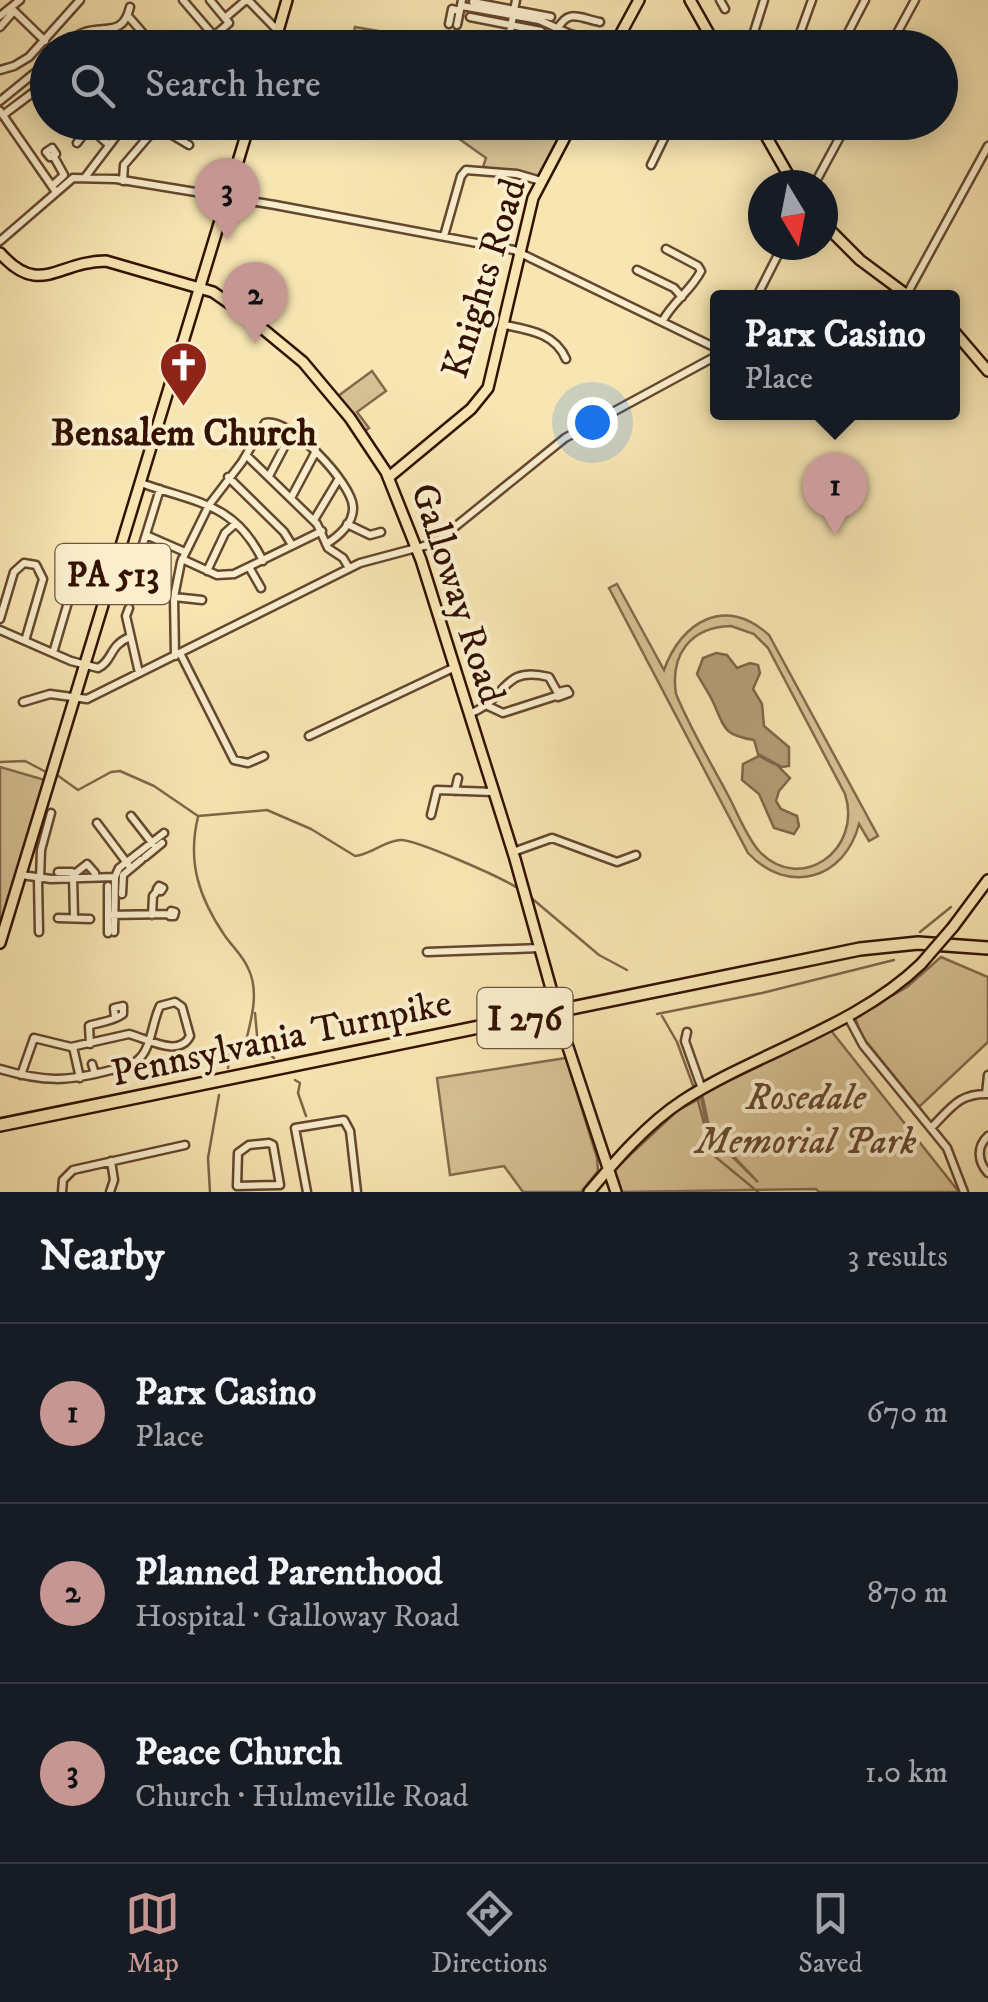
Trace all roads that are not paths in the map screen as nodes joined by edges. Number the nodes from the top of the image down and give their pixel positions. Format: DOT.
graph roads {
  1 [pos="20,0"];
  2 [pos="80,0"];
  3 [pos="182,0"];
  4 [pos="210,0"];
  5 [pos="247,0"];
  6 [pos="287,0"];
  7 [pos="516,0"];
  8 [pos="640,0"];
  9 [pos="690,0"];
  10 [pos="720,0"];
  11 [pos="764,0"];
  12 [pos="812,0"];
  13 [pos="865,0"];
  14 [pos="916,0"];
  15 [pos="473,2"];
  16 [pos="458,6"];
  17 [pos="130,7"];
  18 [pos="725,9"];
  19 [pos="12,10"];
  20 [pos="0,16"];
  21 [pos="128,16"];
  22 [pos="470,17"];
  23 [pos="512,17"];
  24 [pos="551,17"];
  25 [pos="224,18"];
  26 [pos="600,22"];
  27 [pos="453,24"];
  28 [pos="0,27"];
  29 [pos="33,30"];
  30 [pos="54,30"];
  31 [pos="112,30"];
  32 [pos="140,30"];
  33 [pos="209,30"];
  34 [pos="221,30"];
  35 [pos="277,30"];
  36 [pos="278,30"];
  37 [pos="510,30"];
  38 [pos="542,30"];
  39 [pos="558,30"];
  40 [pos="622,30"];
  41 [pos="707,30"];
  42 [pos="755,30"];
  43 [pos="801,30"];
  44 [pos="849,30"];
  45 [pos="899,30"];
  46 [pos="30,54"];
  47 [pos="0,70"];
  48 [pos="30,77"];
  49 [pos="30,94"];
  50 [pos="0,101"];
  51 [pos="1,113"];
  52 [pos="79,140"];
  53 [pos="105,140"];
  54 [pos="112,140"];
  55 [pos="143,140"];
  56 [pos="181,140"];
  57 [pos="245,140"];
  58 [pos="563,140"];
  59 [pos="663,140"];
  60 [pos="768,140"];
  61 [pos="838,140"];
  62 [pos="77,143"];
  63 [pos="109,144"];
  64 [pos="189,145"];
  65 [pos="988,146"];
  66 [pos="54,157"];
  67 [pos="651,166"];
  68 [pos="785,170"];
  69 [pos="822,170"];
  70 [pos="86,176"];
  71 [pos="122,180"];
  72 [pos="541,181"];
  73 [pos="54,187"];
  74 [pos="228,198"];
  75 [pos="444,236"];
  76 [pos="838,238"];
  77 [pos="0,241"];
  78 [pos="666,249"];
  79 [pos="520,252"];
  80 [pos="0,253"];
  81 [pos="775,260"];
  82 [pos="638,270"];
  83 [pos="200,288"];
  84 [pos="760,290"];
  85 [pos="901,290"];
  86 [pos="912,290"];
  87 [pos="682,297"];
  88 [pos="662,322"];
  89 [pos="504,326"];
  90 [pos="960,338"];
  91 [pos="710,348"];
  92 [pos="710,356"];
  93 [pos="566,360"];
  94 [pos="987,365"];
  95 [pos="292,432"];
  96 [pos="316,451"];
  97 [pos="246,455"];
  98 [pos="269,476"];
  99 [pos="228,477"];
  100 [pos="389,478"];
  101 [pos="338,480"];
  102 [pos="140,483"];
  103 [pos="160,489"];
  104 [pos="291,498"];
  105 [pos="209,504"];
  106 [pos="314,520"];
  107 [pos="235,524"];
  108 [pos="347,524"];
  109 [pos="322,531"];
  110 [pos="381,532"];
  111 [pos="146,535"];
  112 [pos="143,544"];
  113 [pos="326,544"];
  114 [pos="292,546"];
  115 [pos="418,549"];
  116 [pos="184,555"];
  117 [pos="263,561"];
  118 [pos="249,568"];
  119 [pos="348,568"];
  120 [pos="207,571"];
  121 [pos="262,588"];
  122 [pos="72,592"];
  123 [pos="174,597"];
  124 [pos="202,600"];
  125 [pos="129,608"];
  126 [pos="0,619"];
  127 [pos="0,630"];
  128 [pos="130,637"];
  129 [pos="25,641"];
  130 [pos="53,653"];
  131 [pos="178,654"];
  132 [pos="86,665"];
  133 [pos="454,668"];
  134 [pos="139,673"];
  135 [pos="75,699"];
  136 [pos="23,702"];
  137 [pos="488,706"];
  138 [pos="468,714"];
  139 [pos="309,736"];
  140 [pos="264,756"];
  141 [pos="458,778"];
  142 [pos="456,790"];
  143 [pos="493,792"];
  144 [pos="52,812"];
  145 [pos="431,815"];
  146 [pos="131,816"];
  147 [pos="97,823"];
  148 [pos="164,833"];
  149 [pos="157,845"];
  150 [pos="513,852"];
  151 [pos="636,855"];
  152 [pos="128,865"];
  153 [pos="58,872"];
  154 [pos="96,873"];
  155 [pos="21,874"];
  156 [pos="74,877"];
  157 [pos="114,877"];
  158 [pos="39,879"];
  159 [pos="988,880"];
  160 [pos="108,886"];
  161 [pos="158,890"];
  162 [pos="122,894"];
  163 [pos="111,914"];
  164 [pos="170,914"];
  165 [pos="152,915"];
  166 [pos="58,918"];
  167 [pos="74,918"];
  168 [pos="90,919"];
  169 [pos="39,932"];
  170 [pos="111,932"];
  171 [pos="0,943"];
  172 [pos="540,948"];
  173 [pos="988,950"];
  174 [pos="427,952"];
  175 [pos="847,1014"];
  176 [pos="115,1018"];
  177 [pos="687,1032"];
  178 [pos="148,1040"];
  179 [pos="88,1044"];
  180 [pos="74,1047"];
  181 [pos="0,1069"];
  182 [pos="95,1074"];
  183 [pos="988,1074"];
  184 [pos="21,1075"];
  185 [pos="80,1078"];
  186 [pos="703,1090"];
  187 [pos="987,1094"];
  188 [pos="0,1127"];
  189 [pos="931,1128"];
  190 [pos="988,1136"];
  191 [pos="184,1145"];
  192 [pos="602,1145"];
  193 [pos="624,1154"];
  194 [pos="111,1161"];
  195 [pos="609,1168"];
  196 [pos="988,1173"];
  197 [pos="597,1182"];
  198 [pos="281,1189"];
  199 [pos="62,1192"];
  200 [pos="110,1192"];
  201 [pos="307,1192"];
  202 [pos="357,1192"];
  203 [pos="589,1192"];
  204 [pos="616,1192"];
  205 [pos="964,1192"];
  1 -- 19 [label="street"];
  2 -- 30 [label="street"];
  3 -- 33 [label="street"];
  4 -- 25 [label="street"];
  5 -- 25 [label="street"];
  5 -- 35 [label="street"];
  6 -- 36 [label="main road"];
  7 -- 23 [label="street"];
  8 -- 40 [label="main road"];
  9 -- 41 [label="main road"];
  10 -- 18 [label="street"];
  11 -- 42 [label="street"];
  12 -- 43 [label="street"];
  13 -- 44 [label="street"];
  14 -- 45 [label="street"];
  15 -- 23 [label="street"];
  16 -- 23 [label="street"];
  16 -- 27 [label="street"];
  17 -- 21 [label="street"];
  19 -- 20 [label="street"];
  19 -- 28 [label="street"];
  19 -- 29 [label="street"];
  21 -- 31 [label="street"];
  21 -- 32 [label="street"];
  22 -- 23 [label="street"];
  23 -- 24 [label="street"];
  23 -- 37 [label="street"];
  23 -- 38 [label="street"];
  23 -- 39 [label="street"];
  25 -- 34 [label="street"];
  26 -- 39 [label="street"];
  46 -- 47 [label="street"];
  48 -- 50 [label="street"];
  49 -- 51 [label="street"];
  51 -- 73 [label="street"];
  52 -- 62 [label="street"];
  53 -- 63 [label="street"];
  54 -- 63 [label="street"];
  55 -- 71 [label="street"];
  56 -- 64 [label="street"];
  57 -- 74 [label="main road, PA 513"];
  58 -- 72 [label="main road, Knights Road"];
  59 -- 67 [label="street"];
  60 -- 68 [label="main road"];
  61 -- 69 [label="street"];
  63 -- 70 [label="street"];
  65 -- 86 [label="street"];
  66 -- 73 [label="street"];
  70 -- 71 [label="street"];
  70 -- 73 [label="street"];
  71 -- 74 [label="street"];
  72 -- 75 [label="street"];
  72 -- 79 [label="main road, Knights Road"];
  73 -- 77 [label="street"];
  74 -- 75 [label="street"];
  74 -- 83 [label="main road, PA 513"];
  75 -- 79 [label="street"];
  76 -- 85 [label="main road"];
  78 -- 87 [label="street"];
  79 -- 88 [label="street"];
  79 -- 89 [label="main road, Knights Road"];
  80 -- 83 [label="main road, Galloway Road"];
  81 -- 84 [label="street"];
  82 -- 87 [label="street"];
  83 -- 100 [label="main road, Galloway Road"];
  83 -- 102 [label="main road, PA 513"];
  87 -- 88 [label="street"];
  88 -- 91 [label="street"];
  89 -- 93 [label="street"];
  89 -- 100 [label="main road, Knights Road"];
  90 -- 94 [label="main road"];
  92 -- 115 [label="street"];
  95 -- 96 [label="street"];
  95 -- 97 [label="street"];
  95 -- 98 [label="street"];
  96 -- 101 [label="street"];
  96 -- 104 [label="street"];
  97 -- 98 [label="street"];
  97 -- 99 [label="street"];
  98 -- 104 [label="street"];
  99 -- 105 [label="street"];
  99 -- 114 [label="street"];
  100 -- 115 [label="main road, Galloway Road"];
  101 -- 106 [label="street"];
  101 -- 108 [label="street"];
  102 -- 103 [label="street"];
  102 -- 132 [label="main road, PA 513"];
  103 -- 105 [label="street"];
  103 -- 111 [label="street"];
  104 -- 106 [label="street"];
  105 -- 107 [label="street"];
  105 -- 116 [label="street"];
  106 -- 109 [label="street"];
  107 -- 117 [label="street"];
  107 -- 120 [label="street"];
  108 -- 110 [label="street"];
  108 -- 113 [label="street"];
  109 -- 113 [label="street"];
  109 -- 114 [label="street"];
  111 -- 112 [label="street"];
  111 -- 116 [label="street"];
  113 -- 119 [label="street"];
  114 -- 117 [label="street"];
  115 -- 119 [label="street"];
  115 -- 133 [label="main road, Galloway Road"];
  116 -- 120 [label="street"];
  116 -- 123 [label="street"];
  117 -- 118 [label="street"];
  118 -- 120 [label="street"];
  118 -- 121 [label="street"];
  119 -- 131 [label="street"];
  122 -- 130 [label="street"];
  123 -- 124 [label="street"];
  123 -- 131 [label="street"];
  125 -- 128 [label="street"];
  126 -- 129 [label="street"];
  127 -- 129 [label="street"];
  128 -- 132 [label="street"];
  128 -- 134 [label="street"];
  129 -- 130 [label="street"];
  130 -- 132 [label="street"];
  131 -- 134 [label="street"];
  131 -- 140 [label="street"];
  132 -- 135 [label="main road, PA 513"];
  133 -- 138 [label="main road, Galloway Road"];
  133 -- 139 [label="street"];
  134 -- 135 [label="street"];
  135 -- 136 [label="street"];
  135 -- 155 [label="main road, PA 513"];
  137 -- 137 [label="street"];
  137 -- 138 [label="street"];
  138 -- 143 [label="main road, Galloway Road"];
  141 -- 142 [label="street"];
  142 -- 143 [label="street"];
  142 -- 145 [label="street"];
  143 -- 150 [label="main road, Galloway Road"];
  144 -- 158 [label="street"];
  146 -- 149 [label="street"];
  147 -- 152 [label="street"];
  148 -- 149 [label="street"];
  149 -- 152 [label="street"];
  149 -- 152 [label="street"];
  150 -- 151 [label="street"];
  150 -- 172 [label="main road, Galloway Road"];
  152 -- 157 [label="street"];
  152 -- 162 [label="street"];
  153 -- 156 [label="street"];
  154 -- 156 [label="street"];
  155 -- 158 [label="street"];
  155 -- 171 [label="main road, PA 513"];
  156 -- 157 [label="street"];
  156 -- 158 [label="street"];
  156 -- 167 [label="street"];
  157 -- 163 [label="street"];
  158 -- 169 [label="street"];
  159 -- 175 [label="main road, bridge"];
  160 -- 163 [label="street"];
  161 -- 165 [label="street"];
  163 -- 165 [label="street"];
  163 -- 170 [label="street"];
  164 -- 165 [label="street"];
  166 -- 167 [label="street"];
  167 -- 168 [label="street"];
  172 -- 174 [label="street"];
  172 -- 192 [label="main road, Galloway Road, bridge"];
  173 -- 188 [label="highway, Pennsylvania Turnpike / I 276"];
  175 -- 186 [label="main road"];
  175 -- 189 [label="street"];
  176 -- 179 [label="street"];
  177 -- 186 [label="street"];
  178 -- 178 [label="street"];
  178 -- 179 [label="street"];
  178 -- 182 [label="street"];
  179 -- 180 [label="street"];
  179 -- 182 [label="street"];
  180 -- 184 [label="street"];
  180 -- 185 [label="street"];
  181 -- 184 [label="street"];
  182 -- 185 [label="street"];
  183 -- 187 [label="street"];
  184 -- 185 [label="street"];
  186 -- 193 [label="main road"];
  187 -- 189 [label="street"];
  189 -- 205 [label="street"];
  190 -- 196 [label="street"];
  191 -- 194 [label="street"];
  192 -- 193 [label="main road"];
  192 -- 195 [label="main road, Galloway Road"];
  193 -- 195 [label="main road"];
  194 -- 199 [label="street"];
  194 -- 200 [label="street"];
  195 -- 197 [label="main road"];
  195 -- 204 [label="main road, Galloway Road"];
  197 -- 203 [label="main road"];
  197 -- 204 [label="main road"];
  198 -- 198 [label="street"];
  201 -- 202 [label="street"];
}
